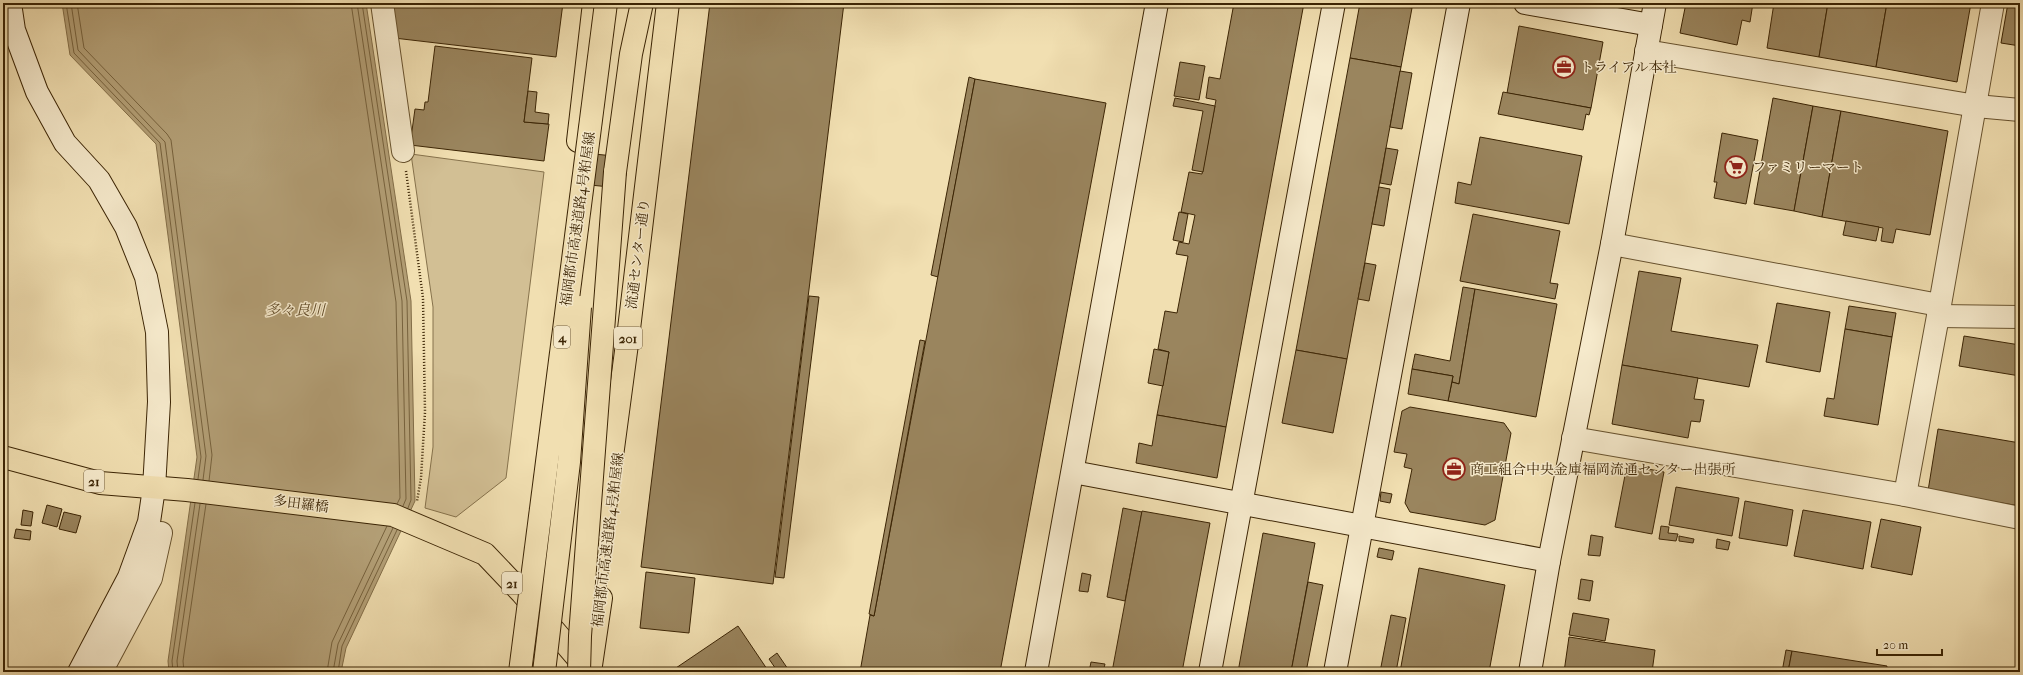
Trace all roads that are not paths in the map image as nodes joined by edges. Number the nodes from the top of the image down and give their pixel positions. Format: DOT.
graph roads {
  1 [pos="10,3"];
  2 [pos="382,3"];
  3 [pos="594,3"];
  4 [pos="606,3"];
  5 [pos="642,3"];
  6 [pos="670,3"];
  7 [pos="1157,3"];
  8 [pos="1334,3"];
  9 [pos="1459,3"];
  10 [pos="1525,3"];
  11 [pos="1655,3"];
  12 [pos="1993,3"];
  13 [pos="1651,25"];
  14 [pos="1646,51"];
  15 [pos="1976,106"];
  16 [pos="2020,110"];
  17 [pos="403,151"];
  18 [pos="1612,244"];
  19 [pos="1939,311"];
  20 [pos="2020,317"];
  21 [pos="1573,438"];
  22 [pos="3,457"];
  23 [pos="1073,472"];
  24 [pos="154,488"];
  25 [pos="1905,495"];
  26 [pos="1242,503"];
  27 [pos="2020,518"];
  28 [pos="1362,527"];
  29 [pos="161,533"];
  30 [pos="1549,561"];
  31 [pos="522,593"];
  32 [pos="585,671"];
  33 [pos="79,672"];
  34 [pos="101,672"];
  35 [pos="513,672"];
  36 [pos="520,672"];
  37 [pos="544,672"];
  38 [pos="1036,672"];
  39 [pos="1210,672"];
  40 [pos="1335,672"];
  41 [pos="1530,672"];
  1 -- 24 [label="street"];
  2 -- 17 [label="street"];
  3 -- 31 [label="main road"];
  3 -- 37 [label="main road, bridge"];
  4 -- 36 [label="main road, 福岡都市高速道路4号粕屋線 / 4, bridge"];
  5 -- 32 [label="main road, bridge"];
  6 -- 32 [label="main road, 福岡都市高速道路4号粕屋線"];
  7 -- 23 [label="street"];
  8 -- 26 [label="street"];
  9 -- 28 [label="street"];
  10 -- 13 [label="street"];
  11 -- 13 [label="street"];
  12 -- 15 [label="street"];
  13 -- 14 [label="street"];
  14 -- 15 [label="street"];
  14 -- 18 [label="street"];
  15 -- 16 [label="street"];
  15 -- 19 [label="street"];
  18 -- 19 [label="street"];
  18 -- 21 [label="street"];
  19 -- 20 [label="street"];
  19 -- 25 [label="street"];
  21 -- 25 [label="street"];
  21 -- 30 [label="street"];
  22 -- 24 [label="main road, 21"];
  23 -- 26 [label="street"];
  23 -- 38 [label="street"];
  24 -- 31 [label="main road, 多田羅橋 / 21"];
  24 -- 33 [label="street"];
  25 -- 27 [label="street"];
  26 -- 28 [label="street"];
  26 -- 39 [label="street"];
  28 -- 30 [label="street"];
  28 -- 40 [label="street"];
  29 -- 34 [label="street"];
  30 -- 41 [label="street"];
  31 -- 32 [label="main road, 21"];
  31 -- 35 [label="main road"];
}
